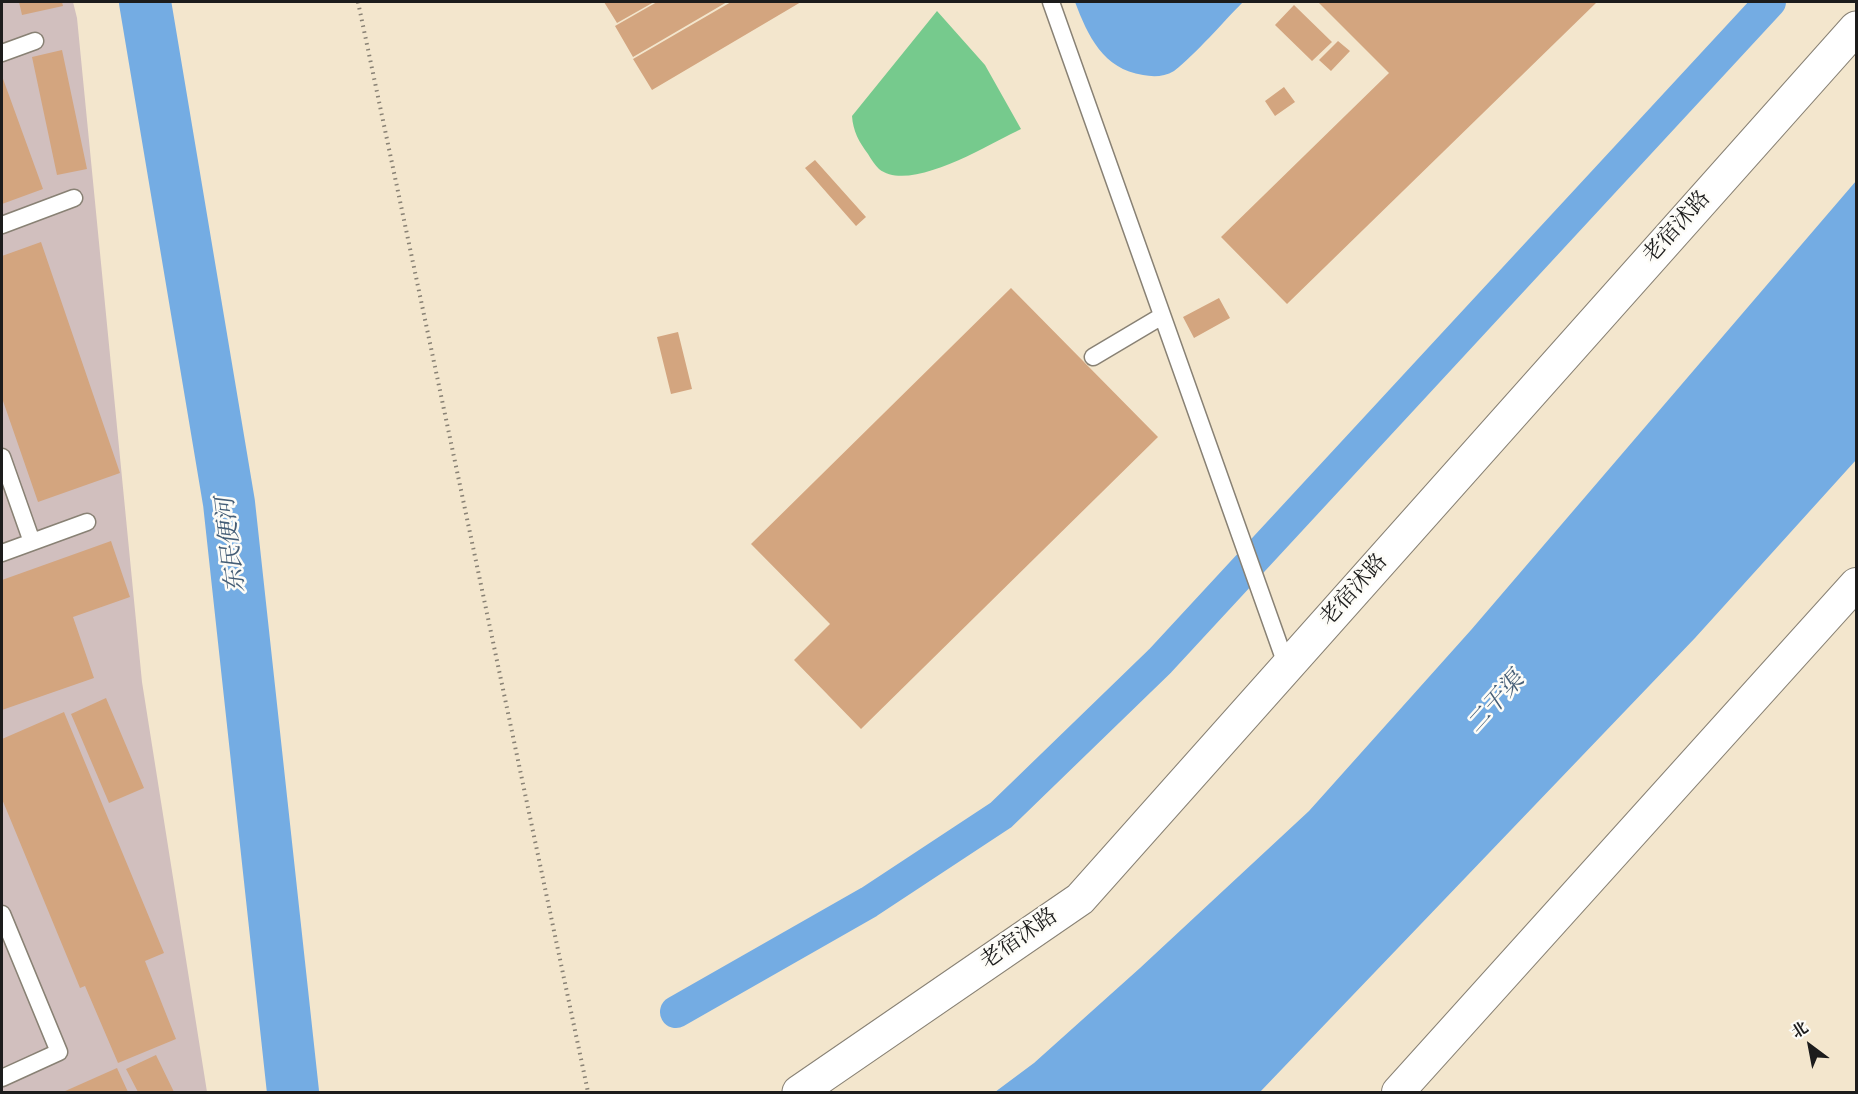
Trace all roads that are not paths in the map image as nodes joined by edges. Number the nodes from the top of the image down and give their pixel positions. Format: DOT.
graph roads {
  1 [pos="1051,2"];
  2 [pos="1857,28"];
  3 [pos="35,40"];
  4 [pos="2,53"];
  5 [pos="74,198"];
  6 [pos="2,225"];
  7 [pos="1162,316"];
  8 [pos="1093,357"];
  9 [pos="2,458"];
  10 [pos="87,522"];
  11 [pos="32,542"];
  12 [pos="2,554"];
  13 [pos="1857,584"];
  14 [pos="1287,667"];
  15 [pos="2,914"];
  16 [pos="2,1078"];
  17 [pos="799,1092"];
  18 [pos="1398,1092"];
  1 -- 7 [label="lane"];
  2 -- 14 [label="main road, 老宿沭路"];
  3 -- 4 [label="lane"];
  5 -- 6 [label="lane"];
  7 -- 8 [label="lane"];
  7 -- 14 [label="lane"];
  9 -- 11 [label="lane"];
  10 -- 11 [label="lane"];
  11 -- 12 [label="lane"];
  13 -- 18 [label="street"];
  14 -- 17 [label="main road, 老宿沭路"];
  15 -- 16 [label="lane"];
}
